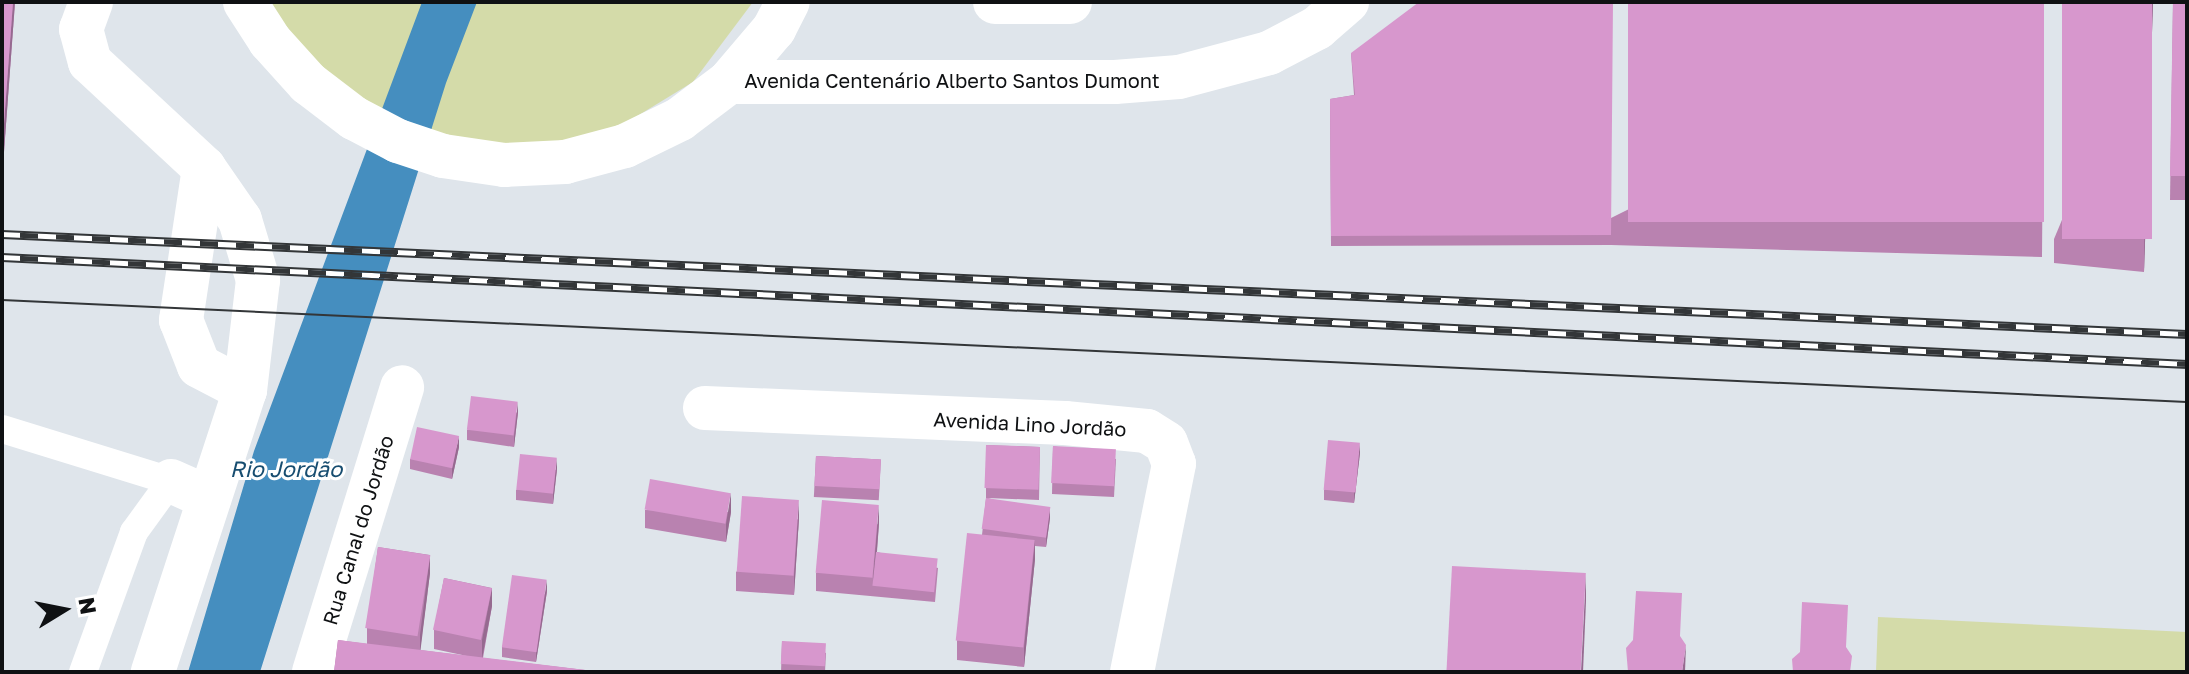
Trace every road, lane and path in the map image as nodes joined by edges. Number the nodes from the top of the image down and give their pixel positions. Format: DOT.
graph roads {
  1 [pos="91,2"];
  2 [pos="245,2"];
  3 [pos="788,2"];
  4 [pos="995,2"];
  5 [pos="1070,2"];
  6 [pos="1347,2"];
  7 [pos="729,82"];
  8 [pos="204,168"];
  9 [pos="402,387"];
  10 [pos="245,390"];
  11 [pos="705,408"];
  12 [pos="2,429"];
  13 [pos="190,489"];
  14 [pos="83,672"];
  15 [pos="153,672"];
  16 [pos="314,672"];
  17 [pos="1132,672"];
  1 -- 8 [label="main road"];
  2 -- 7 [label="main road"];
  3 -- 7 [label="main road"];
  4 -- 5 [label="main road"];
  6 -- 7 [label="main road, Avenida Centenário Alberto Santos Dumont"];
  8 -- 10 [label="main road"];
  8 -- 10 [label="main road"];
  9 -- 16 [label="main road, Rua Canal do Jordão"];
  10 -- 13 [label="main road"];
  11 -- 17 [label="main road, Avenida Lino Jordão"];
  12 -- 13 [label="lane"];
  13 -- 14 [label="lane"];
  13 -- 15 [label="main road"];
}
